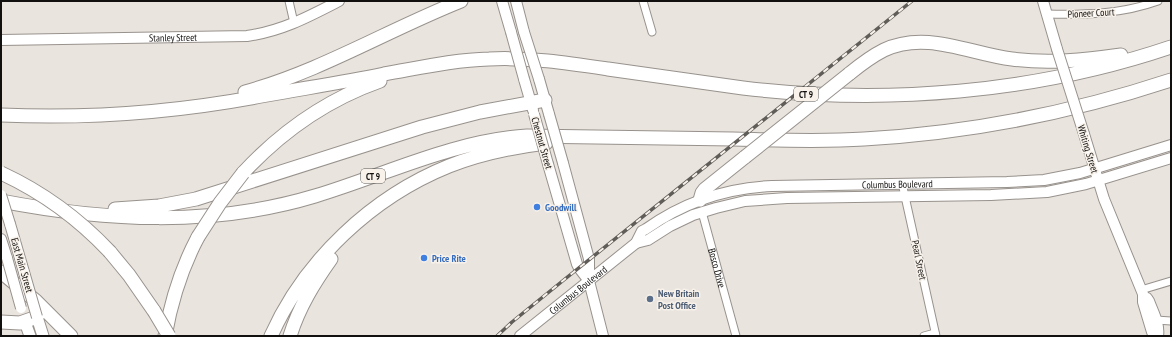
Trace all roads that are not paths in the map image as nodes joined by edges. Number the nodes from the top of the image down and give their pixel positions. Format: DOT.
graph roads {
  1 [pos="289,1"];
  2 [pos="338,1"];
  3 [pos="461,1"];
  4 [pos="502,1"];
  5 [pos="516,1"];
  6 [pos="643,1"];
  7 [pos="1043,1"];
  8 [pos="1158,1"];
  9 [pos="1047,14"];
  10 [pos="294,23"];
  11 [pos="652,32"];
  12 [pos="1,40"];
  13 [pos="1171,47"];
  14 [pos="1157,52"];
  15 [pos="415,68"];
  16 [pos="1171,80"];
  17 [pos="545,100"];
  18 [pos="532,108"];
  19 [pos="151,112"];
  20 [pos="1,115"];
  21 [pos="587,137"];
  22 [pos="1171,145"];
  23 [pos="1171,158"];
  24 [pos="1094,168"];
  25 [pos="1,173"];
  26 [pos="1098,180"];
  27 [pos="902,183"];
  28 [pos="412,184"];
  29 [pos="1,195"];
  30 [pos="905,196"];
  31 [pos="1,201"];
  32 [pos="701,206"];
  33 [pos="55,210"];
  34 [pos="1,239"];
  35 [pos="1,272"];
  36 [pos="589,280"];
  37 [pos="1171,281"];
  38 [pos="1142,292"];
  39 [pos="34,320"];
  40 [pos="1156,320"];
  41 [pos="1171,321"];
  42 [pos="1,322"];
  43 [pos="936,335"];
  44 [pos="30,336"];
  45 [pos="43,336"];
  46 [pos="71,336"];
  47 [pos="165,336"];
  48 [pos="169,336"];
  49 [pos="271,336"];
  50 [pos="290,336"];
  51 [pos="520,336"];
  52 [pos="604,336"];
  53 [pos="736,336"];
  54 [pos="924,336"];
  55 [pos="1156,336"];
  1 -- 10 [label="street"];
  2 -- 10 [label="street, Stanley Street"];
  3 -- 19 [label="highway"];
  4 -- 18 [label="street, Chestnut Street, bridge"];
  5 -- 17 [label="street, Chestnut Street, bridge"];
  6 -- 11 [label="street"];
  7 -- 9 [label="street, Whiting Street"];
  8 -- 9 [label="street, Pioneer Court"];
  9 -- 24 [label="street, Whiting Street, bridge"];
  10 -- 12 [label="street, Stanley Street"];
  13 -- 14 [label="highway, CT 9"];
  14 -- 15 [label="highway, CT 9"];
  14 -- 32 [label="highway, bridge"];
  15 -- 19 [label="highway, CT 9"];
  15 -- 47 [label="highway, bridge"];
  16 -- 21 [label="highway, CT 9"];
  17 -- 18 [label="highway"];
  17 -- 36 [label="street, Chestnut Street, bridge"];
  18 -- 33 [label="highway"];
  18 -- 36 [label="street, Chestnut Street, bridge"];
  19 -- 20 [label="highway, CT 9"];
  21 -- 28 [label="highway"];
  21 -- 33 [label="highway, CT 9"];
  22 -- 24 [label="street, Columbus Boulevard"];
  23 -- 26 [label="street, Columbus Boulevard"];
  24 -- 26 [label="street, Whiting Street"];
  24 -- 27 [label="street, Columbus Boulevard"];
  25 -- 48 [label="highway, bridge"];
  26 -- 30 [label="street, Columbus Boulevard"];
  26 -- 38 [label="street, Whiting Street"];
  27 -- 30 [label="street, Pearl Street"];
  27 -- 32 [label="street, Columbus Boulevard"];
  28 -- 49 [label="highway"];
  28 -- 50 [label="highway"];
  29 -- 39 [label="street, East Main Street, bridge"];
  30 -- 32 [label="street, Columbus Boulevard"];
  30 -- 43 [label="street, Pearl Street"];
  31 -- 33 [label="highway, CT 9"];
  32 -- 36 [label="street, Columbus Boulevard"];
  32 -- 53 [label="street, Bosco Drive"];
  34 -- 39 [label="street, East Main Street, bridge"];
  35 -- 46 [label="highway"];
  36 -- 51 [label="street, Columbus Boulevard"];
  36 -- 52 [label="street, Chestnut Street"];
  37 -- 38 [label="street"];
  38 -- 40 [label="street, Whiting Street"];
  38 -- 55 [label="street, Whiting Street"];
  39 -- 42 [label="highway"];
  39 -- 44 [label="main road, East Main Street"];
  39 -- 45 [label="main road, East Main Street"];
  40 -- 41 [label="street"];
  40 -- 55 [label="street, Whiting Street"];
  43 -- 54 [label="street"];
}
